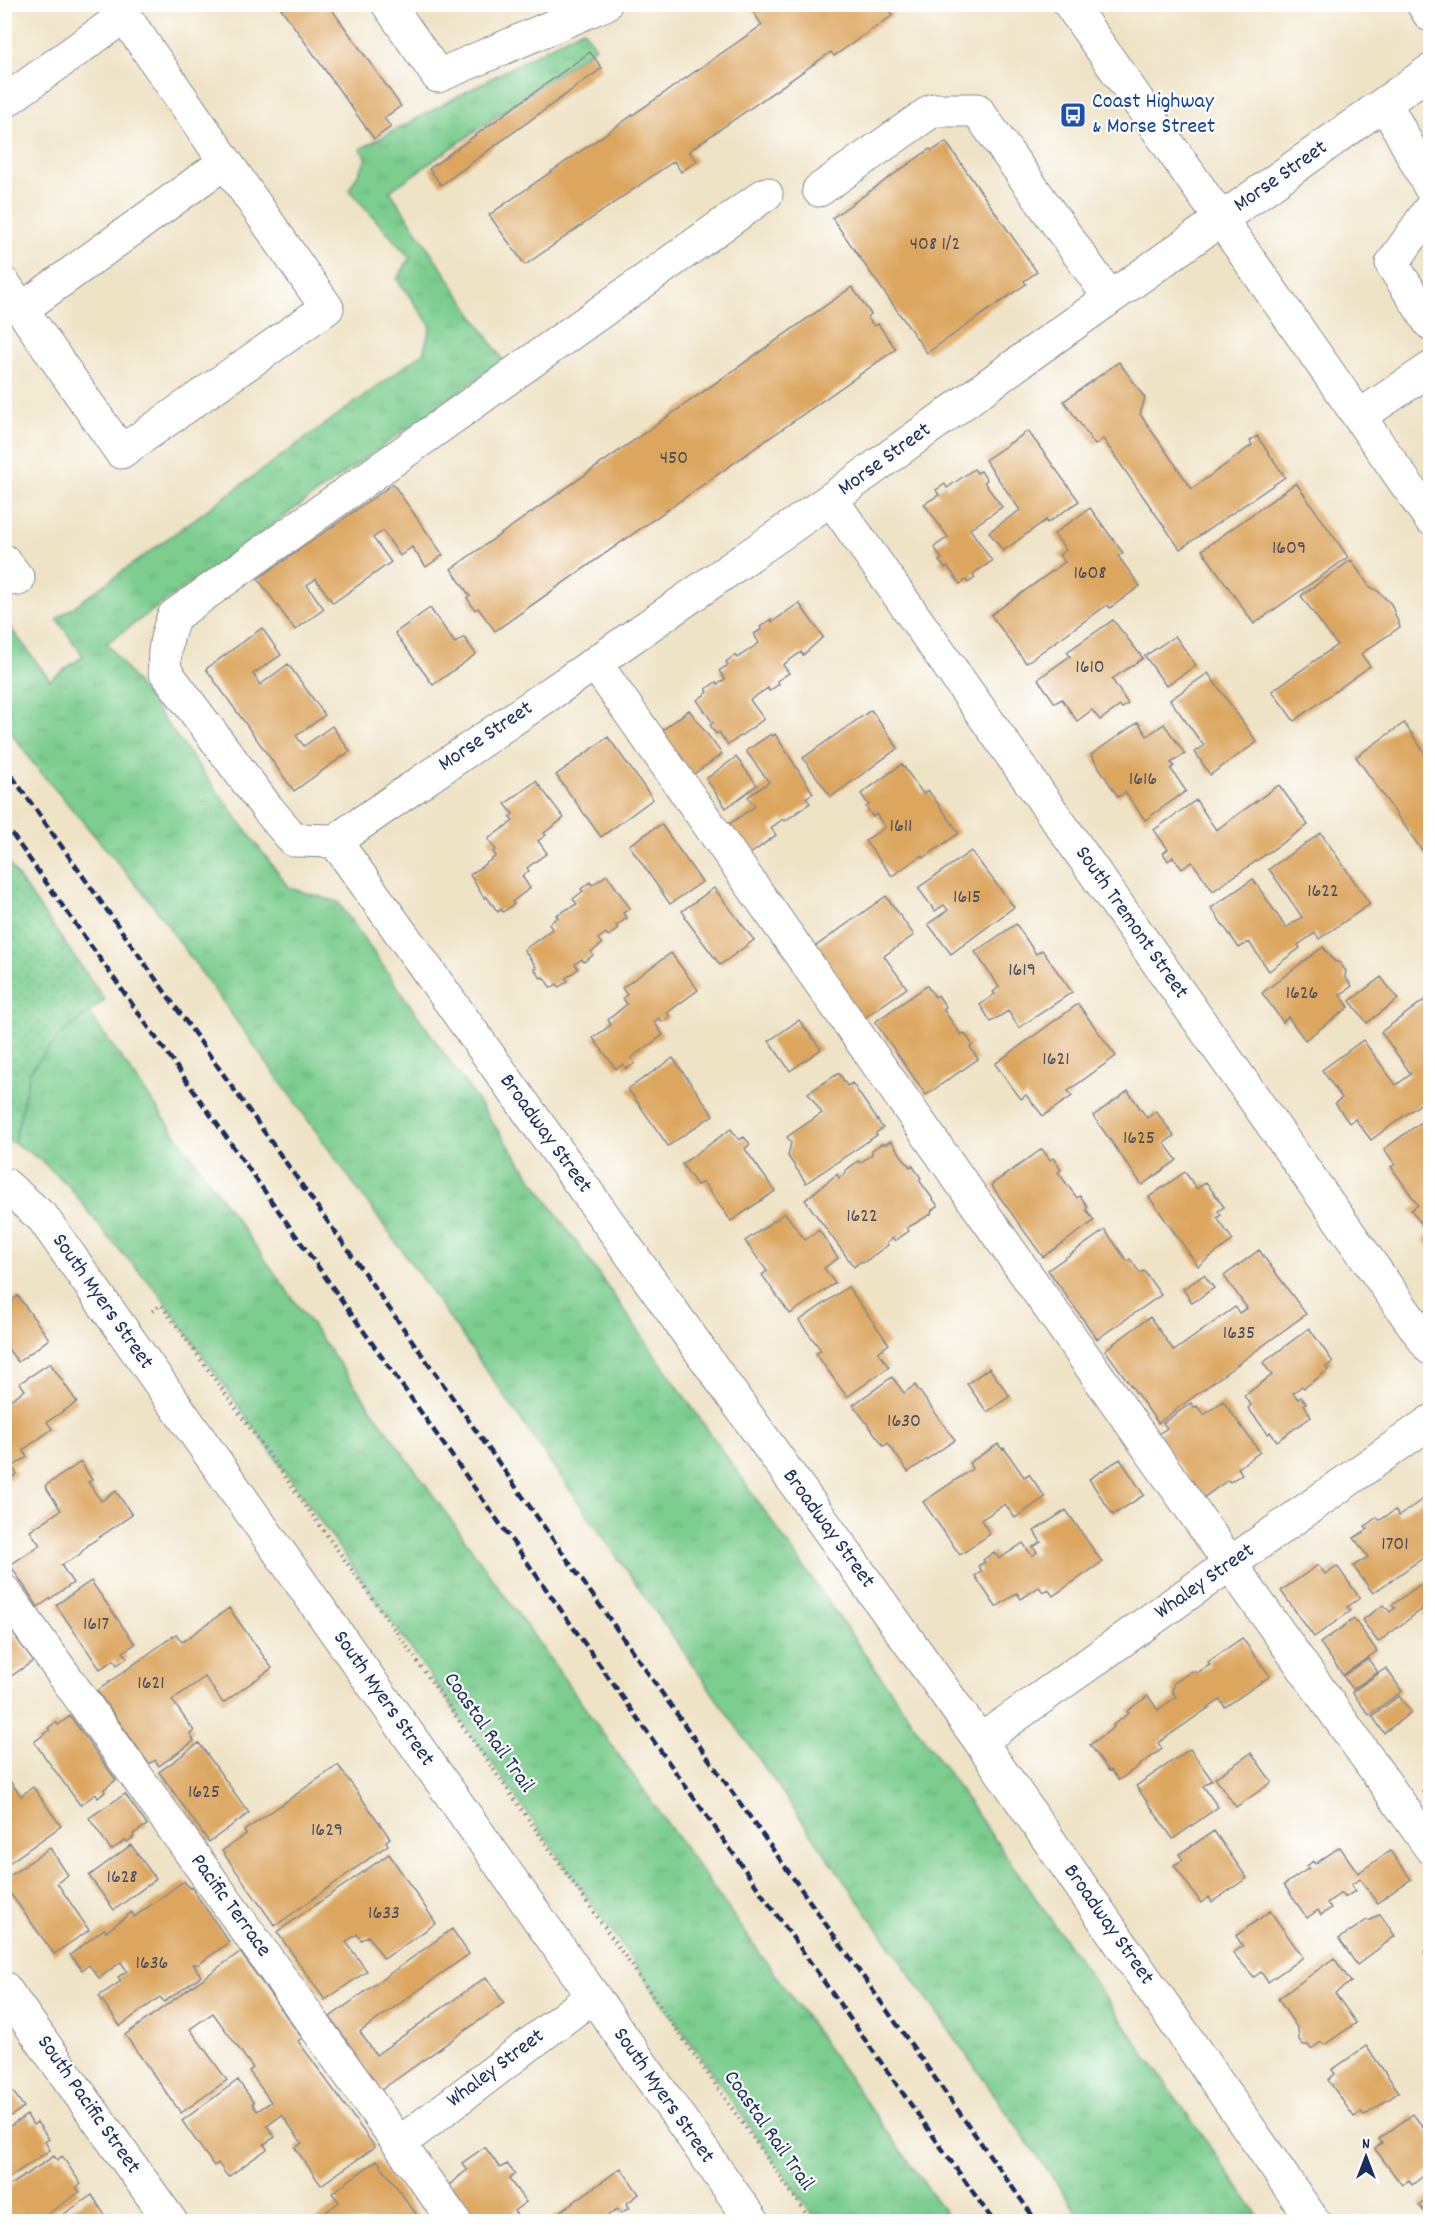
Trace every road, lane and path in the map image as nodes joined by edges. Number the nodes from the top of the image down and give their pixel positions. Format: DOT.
graph roads {
  1 [pos="388,4"];
  2 [pos="605,4"];
  3 [pos="1070,4"];
  4 [pos="1423,4"];
  5 [pos="120,10"];
  6 [pos="1431,15"];
  7 [pos="1431,71"];
  8 [pos="4,102"];
  9 [pos="1385,103"];
  10 [pos="225,162"];
  11 [pos="1431,188"];
  12 [pos="819,190"];
  13 [pos="766,194"];
  14 [pos="1431,209"];
  15 [pos="1221,219"];
  16 [pos="13,296"];
  17 [pos="1110,298"];
  18 [pos="1431,324"];
  19 [pos="1431,369"];
  20 [pos="1360,416"];
  21 [pos="831,499"];
  22 [pos="1431,518"];
  23 [pos="595,663"];
  24 [pos="335,841"];
  25 [pos="4,1184"];
  26 [pos="123,1332"];
  27 [pos="1431,1348"];
  28 [pos="1431,1422"];
  29 [pos="1232,1563"];
  30 [pos="4,1591"];
  31 [pos="980,1741"];
  32 [pos="1431,1847"];
  33 [pos="4,1988"];
  34 [pos="593,1996"];
  35 [pos="400,2143"];
  36 [pos="171,2222"];
  37 [pos="455,2222"];
  38 [pos="753,2222"];
  39 [pos="812,2222"];
  40 [pos="1314,2222"];
  1 -- 2 [label="street"];
  3 -- 15 [label="street"];
  4 -- 6 [label="street"];
  5 -- 8 [label="street"];
  5 -- 10 [label="street"];
  7 -- 9 [label="street, Morse Street"];
  9 -- 11 [label="street"];
  9 -- 15 [label="street, Morse Street"];
  10 -- 16 [label="street"];
  10 -- 16 [label="street"];
  12 -- 17 [label="street"];
  13 -- 24 [label="street"];
  14 -- 18 [label="street"];
  15 -- 17 [label="street, Morse Street"];
  15 -- 20 [label="street"];
  17 -- 21 [label="street, Morse Street"];
  19 -- 20 [label="street"];
  20 -- 22 [label="street"];
  21 -- 23 [label="street, Morse Street"];
  21 -- 27 [label="street, South Tremont Street"];
  23 -- 24 [label="street, Morse Street"];
  23 -- 29 [label="street"];
  24 -- 31 [label="street, Broadway Street"];
  25 -- 26 [label="street, South Myers Street"];
  26 -- 34 [label="street, South Myers Street"];
  26 -- 39 [label="path, Coastal Rail Trail"];
  28 -- 29 [label="street, Whaley Street"];
  29 -- 31 [label="street, Whaley Street"];
  29 -- 32 [label="street"];
  30 -- 35 [label="street, Pacific Terrace"];
  31 -- 40 [label="street, Broadway Street"];
  33 -- 36 [label="street, South Pacific Street"];
  34 -- 35 [label="street, Whaley Street"];
  34 -- 38 [label="street, South Myers Street"];
  35 -- 37 [label="street, Pacific Terrace"];
}
